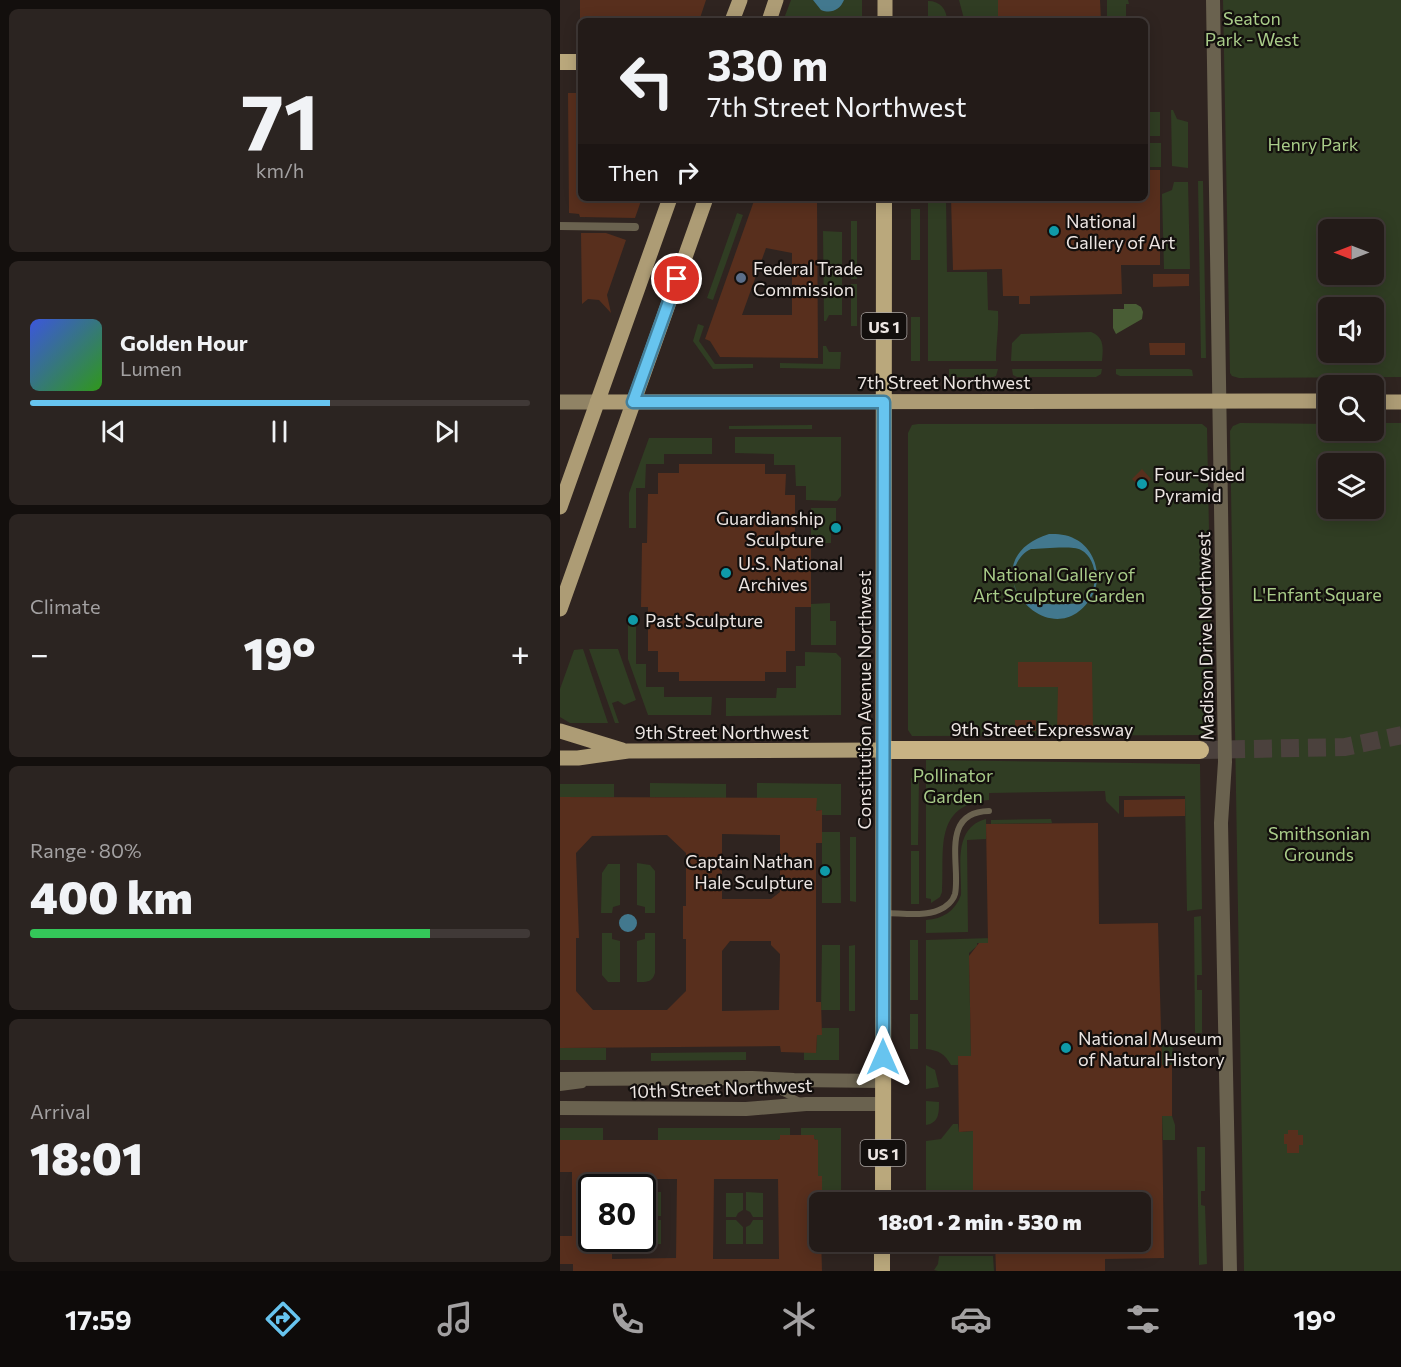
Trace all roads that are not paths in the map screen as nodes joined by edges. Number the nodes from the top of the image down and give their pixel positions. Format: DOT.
graph roads {
  1 [pos="740,0"];
  2 [pos="776,0"];
  3 [pos="885,0"];
  4 [pos="1212,0"];
  5 [pos="733,18"];
  6 [pos="770,18"];
  7 [pos="885,18"];
  8 [pos="560,62"];
  9 [pos="578,62"];
  10 [pos="669,201"];
  11 [pos="705,201"];
  12 [pos="884,201"];
  13 [pos="560,226"];
  14 [pos="635,227"];
  15 [pos="1318,401"];
  16 [pos="560,402"];
  17 [pos="597,402"];
  18 [pos="633,402"];
  19 [pos="884,402"];
  20 [pos="1219,402"];
  21 [pos="1384,402"];
  22 [pos="1402,402"];
  23 [pos="560,507"];
  24 [pos="560,609"];
  25 [pos="560,731"];
  26 [pos="884,750"];
  27 [pos="1200,750"];
  28 [pos="628,752"];
  29 [pos="560,758"];
  30 [pos="989,811"];
  31 [pos="883,913"];
  32 [pos="560,1079"];
  33 [pos="883,1081"];
  34 [pos="560,1088"];
  35 [pos="806,1104"];
  36 [pos="883,1104"];
  37 [pos="560,1108"];
  38 [pos="882,1192"];
  39 [pos="882,1252"];
  40 [pos="882,1271"];
  41 [pos="1230,1271"];
  1 -- 5 [label="main road"];
  2 -- 6 [label="main road"];
  3 -- 7 [label="main road"];
  4 -- 20 [label="street, Madison Drive Northwest"];
  8 -- 9 [label="highway"];
  10 -- 17 [label="main road"];
  11 -- 18 [label="main road"];
  12 -- 19 [label="highway, Constitution Avenue Northwest / US 1"];
  13 -- 14 [label="street"];
  15 -- 20 [label="main road, 7th Street Northwest"];
  16 -- 17 [label="main road, 7th Street Northwest"];
  17 -- 18 [label="main road, 7th Street Northwest"];
  17 -- 23 [label="main road"];
  18 -- 19 [label="main road, 7th Street Northwest"];
  18 -- 24 [label="main road"];
  19 -- 20 [label="main road, 7th Street Northwest"];
  19 -- 26 [label="highway, Constitution Avenue Northwest / US 1"];
  20 -- 41 [label="street, Madison Drive Northwest"];
  21 -- 22 [label="main road"];
  25 -- 28 [label="main road"];
  26 -- 27 [label="highway, 9th Street Expressway"];
  26 -- 28 [label="main road, 9th Street Northwest"];
  26 -- 31 [label="highway, Constitution Avenue Northwest / US 1"];
  28 -- 29 [label="main road, 9th Street Northwest"];
  30 -- 31 [label="lane"];
  31 -- 33 [label="highway, Constitution Avenue Northwest / US 1"];
  32 -- 33 [label="street, 10th Street Northwest"];
  33 -- 36 [label="highway, Constitution Avenue Northwest / US 1"];
  34 -- 35 [label="lane"];
  35 -- 36 [label="street, 10th Street Northwest"];
  35 -- 37 [label="street, 10th Street Northwest"];
  36 -- 38 [label="highway, Constitution Avenue Northwest / US 1"];
  39 -- 40 [label="highway"];
}
